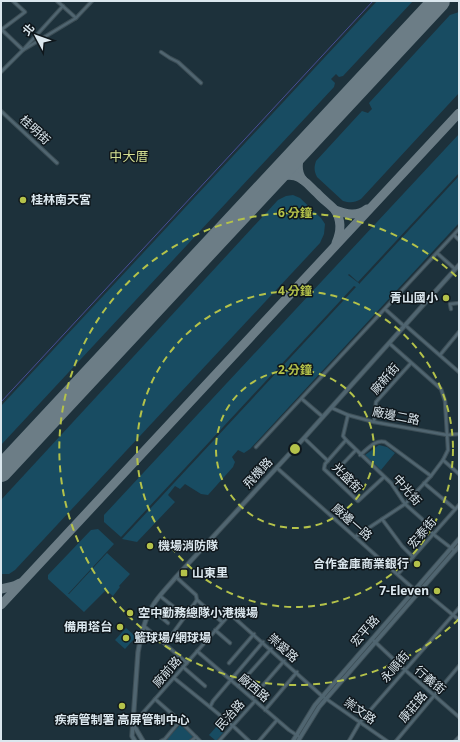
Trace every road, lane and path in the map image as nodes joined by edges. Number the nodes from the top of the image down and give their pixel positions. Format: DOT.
graph roads {
  1 [pos="13,1"];
  2 [pos="57,1"];
  3 [pos="92,1"];
  4 [pos="62,6"];
  5 [pos="76,18"];
  6 [pos="1,29"];
  7 [pos="23,50"];
  8 [pos="161,52"];
  9 [pos="1,72"];
  10 [pos="201,83"];
  11 [pos="1,110"];
  12 [pos="57,163"];
  13 [pos="459,230"];
  14 [pos="454,235"];
  15 [pos="459,240"];
  16 [pos="437,253"];
  17 [pos="459,265"];
  18 [pos="455,269"];
  19 [pos="459,303"];
  20 [pos="385,309"];
  21 [pos="451,309"];
  22 [pos="404,326"];
  23 [pos="459,332"];
  24 [pos="389,343"];
  25 [pos="440,355"];
  26 [pos="411,363"];
  27 [pos="459,372"];
  28 [pos="302,399"];
  29 [pos="332,408"];
  30 [pos="348,415"];
  31 [pos="323,417"];
  32 [pos="374,422"];
  33 [pos="459,434"];
  34 [pos="447,435"];
  35 [pos="304,438"];
  36 [pos="346,440"];
  37 [pos="256,447"];
  38 [pos="356,450"];
  39 [pos="360,455"];
  40 [pos="328,460"];
  41 [pos="443,460"];
  42 [pos="276,468"];
  43 [pos="338,468"];
  44 [pos="458,473"];
  45 [pos="384,476"];
  46 [pos="430,476"];
  47 [pos="424,483"];
  48 [pos="405,504"];
  49 [pos="459,505"];
  50 [pos="455,509"];
  51 [pos="382,519"];
  52 [pos="433,534"];
  53 [pos="355,537"];
  54 [pos="459,540"];
  55 [pos="459,546"];
  56 [pos="453,550"];
  57 [pos="413,557"];
  58 [pos="398,574"];
  59 [pos="176,577"];
  60 [pos="420,587"];
  61 [pos="415,590"];
  62 [pos="160,596"];
  63 [pos="197,600"];
  64 [pos="459,608"];
  65 [pos="151,609"];
  66 [pos="179,611"];
  67 [pos="230,614"];
  68 [pos="453,615"];
  69 [pos="459,620"];
  70 [pos="222,622"];
  71 [pos="168,623"];
  72 [pos="144,626"];
  73 [pos="215,630"];
  74 [pos="254,634"];
  75 [pos="374,640"];
  76 [pos="263,642"];
  77 [pos="230,643"];
  78 [pos="165,644"];
  79 [pos="271,649"];
  80 [pos="197,651"];
  81 [pos="284,661"];
  82 [pos="187,663"];
  83 [pos="229,663"];
  84 [pos="459,666"];
  85 [pos="183,667"];
  86 [pos="405,670"];
  87 [pos="297,672"];
  88 [pos="174,678"];
  89 [pos="231,680"];
  90 [pos="206,686"];
  91 [pos="238,686"];
  92 [pos="434,695"];
  93 [pos="322,696"];
  94 [pos="326,698"];
  95 [pos="155,700"];
  96 [pos="254,700"];
  97 [pos="210,707"];
  98 [pos="265,710"];
  99 [pos="459,717"];
  100 [pos="277,720"];
  101 [pos="180,721"];
  102 [pos="360,722"];
  103 [pos="133,724"];
  104 [pos="233,726"];
  105 [pos="196,736"];
  106 [pos="459,736"];
  107 [pos="298,738"];
  108 [pos="166,740"];
  109 [pos="135,741"];
  110 [pos="143,741"];
  111 [pos="161,741"];
  112 [pos="191,741"];
  113 [pos="200,741"];
  114 [pos="219,741"];
  115 [pos="249,741"];
  116 [pos="259,741"];
  117 [pos="293,741"];
  118 [pos="349,741"];
  119 [pos="387,741"];
  120 [pos="396,741"];
  121 [pos="455,741"];
  1 -- 6 [label="street"];
  2 -- 4 [label="street"];
  3 -- 5 [label="street"];
  4 -- 5 [label="street"];
  4 -- 7 [label="street"];
  5 -- 7 [label="street"];
  6 -- 7 [label="street"];
  7 -- 9 [label="street"];
  8 -- 10 [label="street"];
  11 -- 12 [label="street, 桂明街"];
  13 -- 14 [label="street"];
  14 -- 15 [label="street"];
  14 -- 16 [label="street"];
  16 -- 18 [label="street"];
  16 -- 20 [label="street"];
  17 -- 18 [label="street, 飛機路"];
  18 -- 22 [label="street, 飛機路"];
  19 -- 21 [label="street"];
  20 -- 22 [label="street"];
  20 -- 28 [label="street"];
  22 -- 24 [label="street, 飛機路"];
  22 -- 25 [label="street"];
  23 -- 25 [label="street"];
  24 -- 26 [label="street"];
  24 -- 29 [label="street, 飛機路"];
  25 -- 27 [label="street"];
  26 -- 32 [label="street, 廠新街"];
  26 -- 34 [label="street, 廠新街"];
  28 -- 31 [label="street"];
  28 -- 37 [label="street"];
  29 -- 30 [label="street, 廠邊二路"];
  29 -- 31 [label="street, 飛機路"];
  30 -- 32 [label="street, 廠邊二路"];
  30 -- 36 [label="street"];
  31 -- 35 [label="street, 飛機路"];
  32 -- 34 [label="street, 廠邊二路"];
  33 -- 34 [label="street, 廠邊二路"];
  34 -- 41 [label="street, 廠新街"];
  35 -- 40 [label="street"];
  35 -- 42 [label="street, 飛機路"];
  36 -- 38 [label="street, 中光街"];
  36 -- 40 [label="street"];
  38 -- 39 [label="street, 中光街"];
  38 -- 43 [label="street"];
  39 -- 45 [label="street, 中光街"];
  39 -- 46 [label="street"];
  40 -- 45 [label="street, 光盛街"];
  41 -- 44 [label="street"];
  41 -- 46 [label="street"];
  42 -- 53 [label="street, 廠邊一路"];
  42 -- 59 [label="street, 飛機路"];
  45 -- 48 [label="street, 中光街"];
  46 -- 47 [label="street"];
  47 -- 48 [label="street"];
  47 -- 50 [label="street"];
  48 -- 51 [label="street"];
  48 -- 52 [label="street, 中光街"];
  49 -- 50 [label="street, 宏泰街"];
  50 -- 52 [label="street, 宏泰街"];
  51 -- 53 [label="street"];
  51 -- 57 [label="street"];
  52 -- 56 [label="street, 中光街"];
  52 -- 57 [label="street, 宏泰街"];
  53 -- 58 [label="street, 廠邊一路"];
  54 -- 56 [label="street, 宏平路"];
  55 -- 56 [label="street, 宏平路"];
  56 -- 60 [label="street, 宏平路"];
  57 -- 58 [label="street, 宏泰街"];
  58 -- 61 [label="street, 廠邊一路"];
  59 -- 62 [label="street, 飛機路"];
  59 -- 63 [label="street"];
  60 -- 61 [label="street, 宏平路"];
  60 -- 68 [label="street"];
  60 -- 75 [label="street, 宏平路"];
  61 -- 75 [label="street, 宏平路"];
  62 -- 65 [label="street, 飛機路"];
  62 -- 66 [label="street"];
  63 -- 70 [label="street"];
  63 -- 78 [label="street"];
  64 -- 68 [label="street, 永順街"];
  65 -- 71 [label="street"];
  65 -- 72 [label="street, 飛機路"];
  67 -- 70 [label="street, 廠前路"];
  67 -- 74 [label="street, 崇愛路"];
  68 -- 69 [label="street"];
  68 -- 86 [label="street, 永順街"];
  70 -- 73 [label="street, 廠前路"];
  72 -- 78 [label="street"];
  72 -- 103 [label="street, 飛機路"];
  73 -- 77 [label="street"];
  73 -- 80 [label="street, 廠前路"];
  74 -- 76 [label="street, 崇愛路"];
  74 -- 83 [label="street"];
  75 -- 86 [label="street, 行義街"];
  75 -- 93 [label="street, 宏平路"];
  75 -- 94 [label="street, 宏平路"];
  76 -- 79 [label="street, 崇愛路"];
  76 -- 89 [label="street"];
  78 -- 82 [label="street"];
  79 -- 81 [label="street, 崇愛路"];
  79 -- 91 [label="street"];
  80 -- 82 [label="street, 廠前路"];
  80 -- 89 [label="street, 廠西路"];
  81 -- 87 [label="street, 崇愛路"];
  81 -- 96 [label="street, 民治路"];
  82 -- 85 [label="street, 廠前路"];
  84 -- 92 [label="street, 康莊路"];
  85 -- 88 [label="street, 廠前路"];
  85 -- 90 [label="street"];
  86 -- 92 [label="street, 行義街"];
  86 -- 102 [label="street, 永順街"];
  87 -- 93 [label="street, 崇愛路"];
  87 -- 98 [label="street"];
  88 -- 95 [label="street, 廠前路"];
  88 -- 97 [label="street"];
  89 -- 91 [label="street, 廠西路"];
  89 -- 97 [label="street"];
  91 -- 96 [label="street, 廠西路"];
  92 -- 99 [label="street, 行義街"];
  92 -- 120 [label="street, 康莊路"];
  93 -- 94 [label="street, 崇文路"];
  93 -- 107 [label="street, 宏平路"];
  94 -- 102 [label="street, 崇文路"];
  94 -- 107 [label="street, 宏平路"];
  95 -- 101 [label="street"];
  95 -- 103 [label="street, 廠前路"];
  96 -- 98 [label="street, 廠西路"];
  96 -- 104 [label="street, 民治路"];
  97 -- 104 [label="street"];
  98 -- 100 [label="street, 廠西路"];
  100 -- 107 [label="street, 廠西路"];
  100 -- 116 [label="street"];
  101 -- 105 [label="street"];
  101 -- 108 [label="street"];
  102 -- 118 [label="street, 永順街"];
  102 -- 119 [label="street, 崇文路"];
  103 -- 109 [label="street, 飛機路"];
  103 -- 110 [label="street"];
  104 -- 114 [label="street, 民治路"];
  104 -- 115 [label="street"];
  105 -- 112 [label="street"];
  105 -- 113 [label="street"];
  106 -- 121 [label="street"];
  107 -- 117 [label="street, 宏平路"];
  108 -- 111 [label="street"];
}
